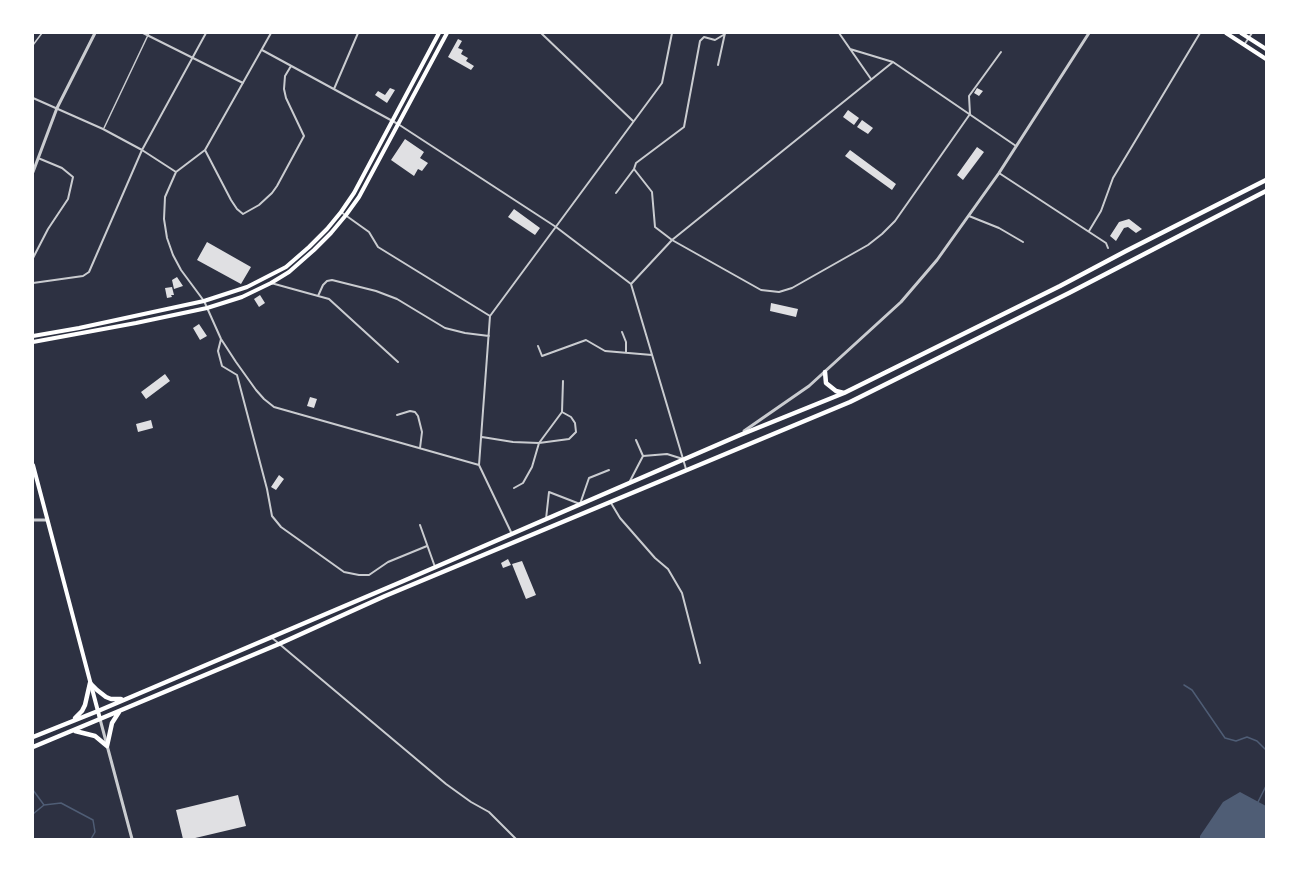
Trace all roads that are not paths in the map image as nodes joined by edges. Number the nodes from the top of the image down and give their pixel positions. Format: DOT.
graph roads {
  1 [pos="42,33"];
  2 [pos="96,33"];
  3 [pos="143,33"];
  4 [pos="206,33"];
  5 [pos="271,33"];
  6 [pos="358,33"];
  7 [pos="439,33"];
  8 [pos="447,33"];
  9 [pos="541,33"];
  10 [pos="672,33"];
  11 [pos="725,33"];
  12 [pos="839,33"];
  13 [pos="1089,33"];
  14 [pos="1200,33"];
  15 [pos="1226,33"];
  16 [pos="1241,33"];
  17 [pos="1252,33"];
  18 [pos="148,34"];
  19 [pos="1249,38"];
  20 [pos="715,40"];
  21 [pos="33,45"];
  22 [pos="722,45"];
  23 [pos="1244,45"];
  24 [pos="850,49"];
  25 [pos="1266,49"];
  26 [pos="261,50"];
  27 [pos="1001,52"];
  28 [pos="193,58"];
  29 [pos="1266,59"];
  30 [pos="893,62"];
  31 [pos="718,65"];
  32 [pos="291,66"];
  33 [pos="871,79"];
  34 [pos="243,83"];
  35 [pos="334,89"];
  36 [pos="33,99"];
  37 [pos="57,108"];
  38 [pos="970,114"];
  39 [pos="392,120"];
  40 [pos="633,121"];
  41 [pos="398,123"];
  42 [pos="103,129"];
  43 [pos="1016,146"];
  44 [pos="142,150"];
  45 [pos="206,150"];
  46 [pos="38,158"];
  47 [pos="634,169"];
  48 [pos="33,172"];
  49 [pos="177,172"];
  50 [pos="999,173"];
  51 [pos="1266,180"];
  52 [pos="1266,191"];
  53 [pos="616,193"];
  54 [pos="344,214"];
  55 [pos="969,216"];
  56 [pos="556,227"];
  57 [pos="1089,231"];
  58 [pos="672,240"];
  59 [pos="1023,242"];
  60 [pos="1108,248"];
  61 [pos="33,258"];
  62 [pos="33,283"];
  63 [pos="271,283"];
  64 [pos="631,284"];
  65 [pos="318,296"];
  66 [pos="204,301"];
  67 [pos="207,308"];
  68 [pos="490,316"];
  69 [pos="622,332"];
  70 [pos="33,336"];
  71 [pos="489,336"];
  72 [pos="221,339"];
  73 [pos="33,342"];
  74 [pos="538,346"];
  75 [pos="626,352"];
  76 [pos="652,354"];
  77 [pos="398,362"];
  78 [pos="825,372"];
  79 [pos="563,381"];
  80 [pos="844,393"];
  81 [pos="562,412"];
  82 [pos="397,415"];
  83 [pos="740,435"];
  84 [pos="482,437"];
  85 [pos="636,440"];
  86 [pos="539,443"];
  87 [pos="420,448"];
  88 [pos="643,456"];
  89 [pos="683,459"];
  90 [pos="33,465"];
  91 [pos="480,465"];
  92 [pos="609,470"];
  93 [pos="687,471"];
  94 [pos="629,483"];
  95 [pos="514,489"];
  96 [pos="611,503"];
  97 [pos="580,504"];
  98 [pos="546,519"];
  99 [pos="33,520"];
  100 [pos="47,520"];
  101 [pos="420,525"];
  102 [pos="512,534"];
  103 [pos="427,546"];
  104 [pos="435,567"];
  105 [pos="401,582"];
  106 [pos="401,590"];
  107 [pos="271,637"];
  108 [pos="279,644"];
  109 [pos="700,663"];
  110 [pos="90,683"];
  111 [pos="124,699"];
  112 [pos="120,710"];
  113 [pos="98,711"];
  114 [pos="100,719"];
  115 [pos="72,721"];
  116 [pos="72,731"];
  117 [pos="33,737"];
  118 [pos="107,746"];
  119 [pos="33,747"];
  120 [pos="132,839"];
  121 [pos="516,839"];
  1 -- 21 [label="lane"];
  2 -- 37 [label="street"];
  3 -- 18 [label="street"];
  4 -- 28 [label="street"];
  5 -- 26 [label="street"];
  6 -- 35 [label="street"];
  7 -- 39 [label="main road"];
  8 -- 41 [label="main road"];
  9 -- 40 [label="street"];
  10 -- 40 [label="street"];
  11 -- 20 [label="street"];
  11 -- 22 [label="street"];
  12 -- 24 [label="street"];
  13 -- 43 [label="street"];
  14 -- 57 [label="street"];
  15 -- 23 [label="main road"];
  16 -- 19 [label="main road"];
  17 -- 19 [label="street"];
  18 -- 28 [label="street"];
  18 -- 42 [label="lane"];
  19 -- 23 [label="street"];
  19 -- 25 [label="main road"];
  20 -- 22 [label="street"];
  20 -- 47 [label="street"];
  22 -- 31 [label="street"];
  23 -- 29 [label="main road"];
  24 -- 30 [label="street"];
  24 -- 33 [label="street"];
  26 -- 32 [label="street"];
  26 -- 34 [label="street"];
  27 -- 38 [label="street"];
  28 -- 34 [label="street"];
  28 -- 44 [label="street"];
  30 -- 33 [label="street"];
  30 -- 38 [label="street"];
  32 -- 35 [label="street"];
  32 -- 45 [label="street"];
  33 -- 58 [label="street"];
  34 -- 45 [label="street"];
  35 -- 39 [label="street"];
  36 -- 37 [label="street"];
  37 -- 42 [label="street"];
  37 -- 46 [label="street"];
  38 -- 43 [label="street"];
  38 -- 58 [label="street"];
  39 -- 41 [label="street"];
  39 -- 54 [label="main road"];
  40 -- 56 [label="street"];
  41 -- 54 [label="main road"];
  41 -- 56 [label="street"];
  42 -- 44 [label="street"];
  43 -- 50 [label="street"];
  44 -- 49 [label="street"];
  44 -- 62 [label="street"];
  45 -- 49 [label="street"];
  46 -- 48 [label="street"];
  46 -- 61 [label="street"];
  47 -- 53 [label="street"];
  47 -- 58 [label="street"];
  49 -- 66 [label="street"];
  50 -- 55 [label="street"];
  50 -- 57 [label="street"];
  51 -- 80 [label="highway"];
  52 -- 93 [label="highway"];
  54 -- 63 [label="main road"];
  54 -- 66 [label="main road"];
  54 -- 68 [label="street"];
  55 -- 59 [label="street"];
  55 -- 78 [label="street"];
  56 -- 64 [label="street"];
  56 -- 68 [label="street"];
  57 -- 60 [label="street"];
  58 -- 64 [label="street"];
  63 -- 65 [label="street"];
  63 -- 67 [label="main road"];
  64 -- 76 [label="street"];
  65 -- 71 [label="street"];
  65 -- 77 [label="street"];
  66 -- 67 [label="street"];
  66 -- 70 [label="main road"];
  67 -- 72 [label="street"];
  67 -- 73 [label="main road"];
  68 -- 71 [label="street"];
  69 -- 75 [label="street"];
  71 -- 84 [label="street"];
  72 -- 87 [label="street"];
  72 -- 103 [label="street"];
  74 -- 75 [label="street"];
  75 -- 76 [label="street"];
  76 -- 89 [label="street"];
  78 -- 80 [label="highway"];
  78 -- 83 [label="street"];
  79 -- 81 [label="street"];
  80 -- 83 [label="highway"];
  81 -- 86 [label="street"];
  81 -- 86 [label="street"];
  82 -- 87 [label="street"];
  83 -- 89 [label="highway"];
  84 -- 86 [label="street"];
  84 -- 91 [label="street"];
  85 -- 88 [label="street"];
  86 -- 95 [label="street"];
  87 -- 91 [label="street"];
  88 -- 89 [label="street"];
  88 -- 94 [label="street"];
  89 -- 93 [label="street"];
  89 -- 94 [label="highway"];
  90 -- 100 [label="main road"];
  91 -- 102 [label="street"];
  92 -- 97 [label="street"];
  93 -- 96 [label="highway"];
  94 -- 97 [label="highway"];
  96 -- 106 [label="highway"];
  96 -- 109 [label="street"];
  97 -- 98 [label="highway"];
  97 -- 98 [label="street"];
  98 -- 102 [label="highway"];
  99 -- 100 [label="street"];
  100 -- 110 [label="main road"];
  101 -- 103 [label="street"];
  102 -- 104 [label="highway"];
  103 -- 104 [label="street"];
  104 -- 105 [label="highway"];
  105 -- 106 [label="highway"];
  105 -- 107 [label="highway"];
  106 -- 108 [label="highway"];
  107 -- 108 [label="street"];
  107 -- 111 [label="highway"];
  108 -- 112 [label="highway"];
  108 -- 121 [label="street"];
  110 -- 111 [label="highway"];
  110 -- 113 [label="main road"];
  110 -- 115 [label="highway"];
  111 -- 113 [label="highway"];
  112 -- 114 [label="highway"];
  112 -- 118 [label="highway"];
  113 -- 114 [label="main road"];
  113 -- 115 [label="highway"];
  114 -- 116 [label="highway"];
  114 -- 118 [label="street"];
  115 -- 117 [label="highway"];
  116 -- 118 [label="highway"];
  116 -- 119 [label="highway"];
  118 -- 120 [label="street"];
}
